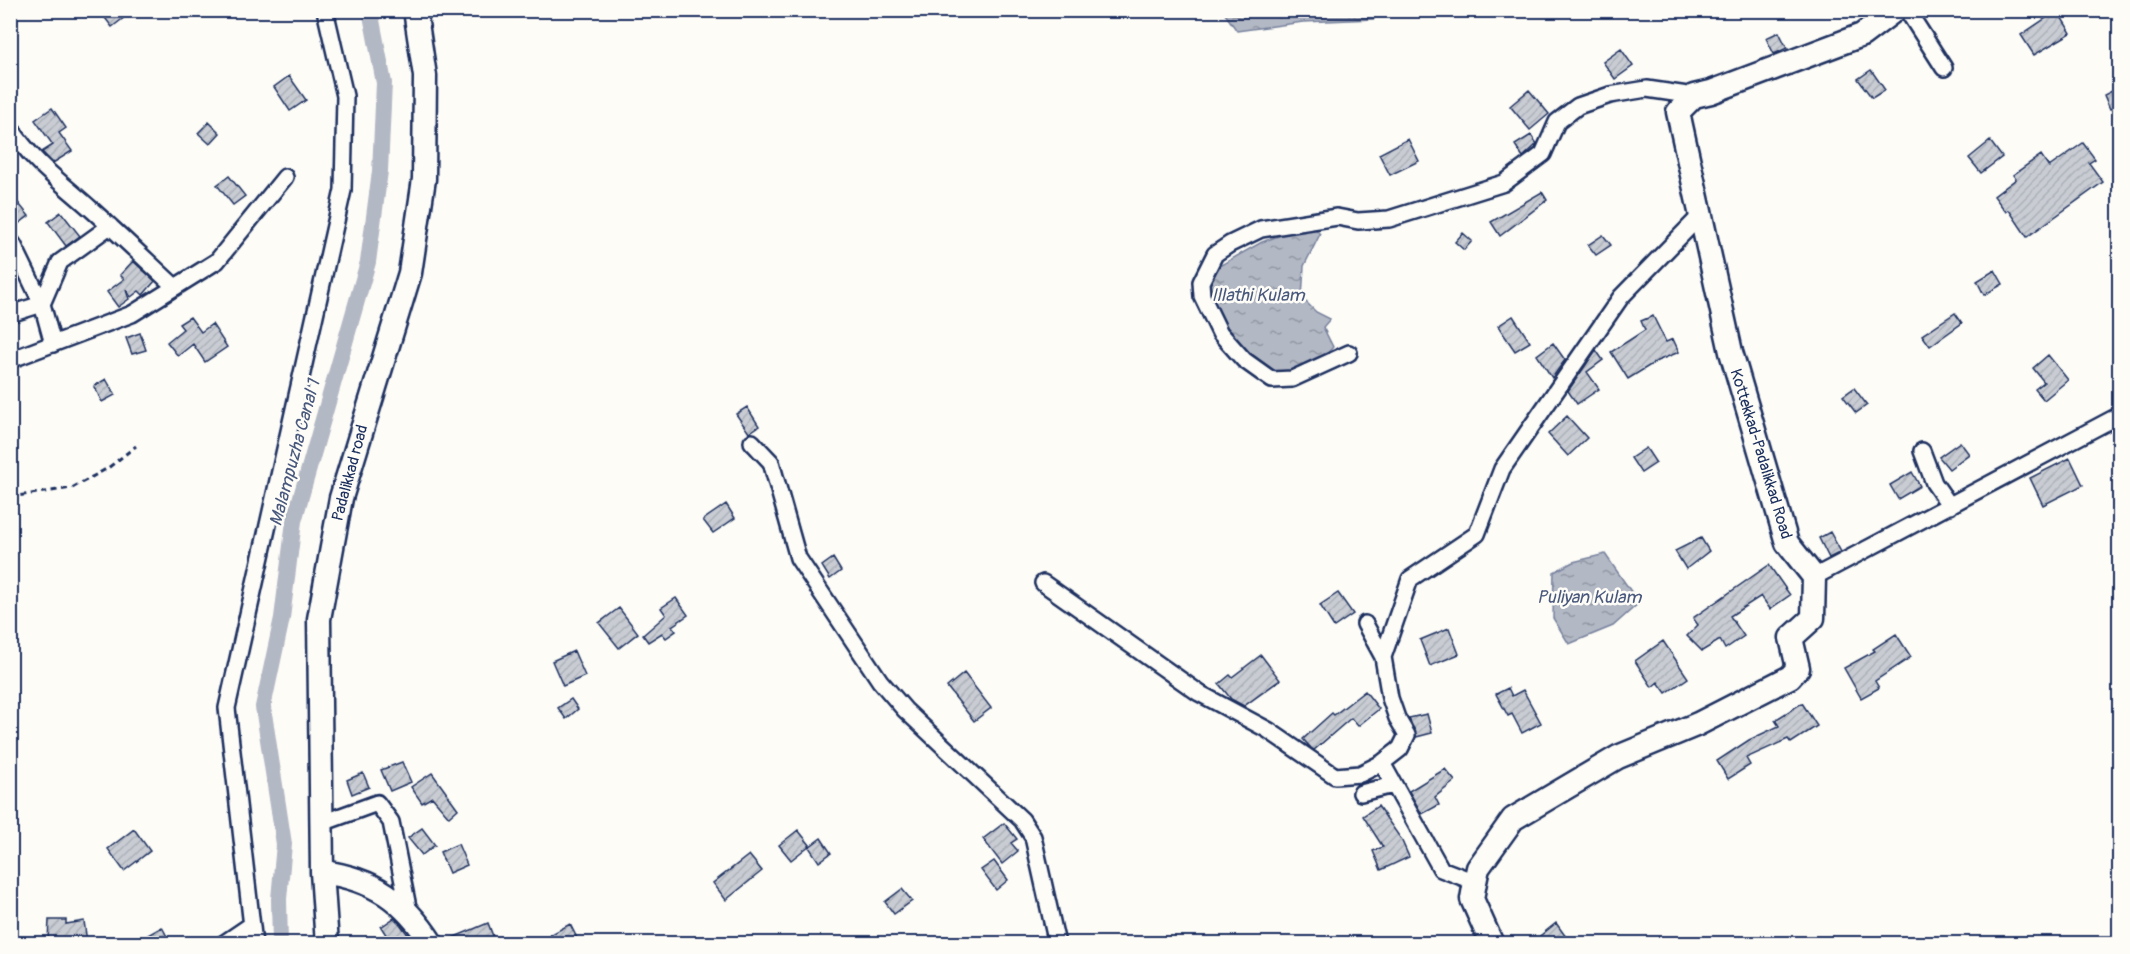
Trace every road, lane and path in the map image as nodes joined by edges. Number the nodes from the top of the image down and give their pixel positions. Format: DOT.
graph roads {
  1 [pos="325,10"];
  2 [pos="415,10"];
  3 [pos="1895,10"];
  4 [pos="1907,10"];
  5 [pos="1944,68"];
  6 [pos="1694,96"];
  7 [pos="10,127"];
  8 [pos="285,177"];
  9 [pos="1701,214"];
  10 [pos="110,226"];
  11 [pos="13,244"];
  12 [pos="175,287"];
  13 [pos="42,304"];
  14 [pos="10,314"];
  15 [pos="53,344"];
  16 [pos="1349,353"];
  17 [pos="10,360"];
  18 [pos="2120,415"];
  19 [pos="752,442"];
  20 [pos="136,446"];
  21 [pos="1922,451"];
  22 [pos="10,497"];
  23 [pos="1950,506"];
  24 [pos="1814,577"];
  25 [pos="1043,583"];
  26 [pos="1365,624"];
  27 [pos="1383,657"];
  28 [pos="1382,763"];
  29 [pos="1393,785"];
  30 [pos="1361,793"];
  31 [pos="322,823"];
  32 [pos="322,872"];
  33 [pos="1475,882"];
  34 [pos="410,915"];
  35 [pos="251,925"];
  36 [pos="223,944"];
  37 [pos="254,944"];
  38 [pos="327,944"];
  39 [pos="432,944"];
  40 [pos="1057,944"];
  41 [pos="1492,944"];
  1 -- 35 [label="street"];
  2 -- 31 [label="main road, Padalikkad road"];
  3 -- 6 [label="main road"];
  4 -- 5 [label="street"];
  6 -- 9 [label="main road, Kottekkad-Padalikkad Road"];
  6 -- 16 [label="street"];
  7 -- 10 [label="street"];
  8 -- 12 [label="street"];
  9 -- 24 [label="main road, Kottekkad-Padalikkad Road"];
  9 -- 27 [label="street"];
  10 -- 12 [label="street"];
  10 -- 13 [label="street"];
  11 -- 13 [label="street"];
  12 -- 15 [label="street"];
  13 -- 14 [label="street"];
  13 -- 15 [label="street"];
  15 -- 17 [label="street"];
  18 -- 23 [label="street"];
  19 -- 40 [label="street"];
  20 -- 22 [label="path"];
  21 -- 23 [label="street"];
  23 -- 24 [label="street"];
  24 -- 33 [label="main road"];
  25 -- 28 [label="street"];
  26 -- 27 [label="street"];
  27 -- 28 [label="street"];
  28 -- 29 [label="street"];
  29 -- 30 [label="street"];
  29 -- 33 [label="street"];
  31 -- 32 [label="main road, Padalikkad road"];
  31 -- 34 [label="street"];
  32 -- 34 [label="main road"];
  32 -- 38 [label="main road, Padalikkad road"];
  33 -- 41 [label="main road"];
  34 -- 39 [label="main road"];
  35 -- 36 [label="street"];
  35 -- 37 [label="street"];
}
